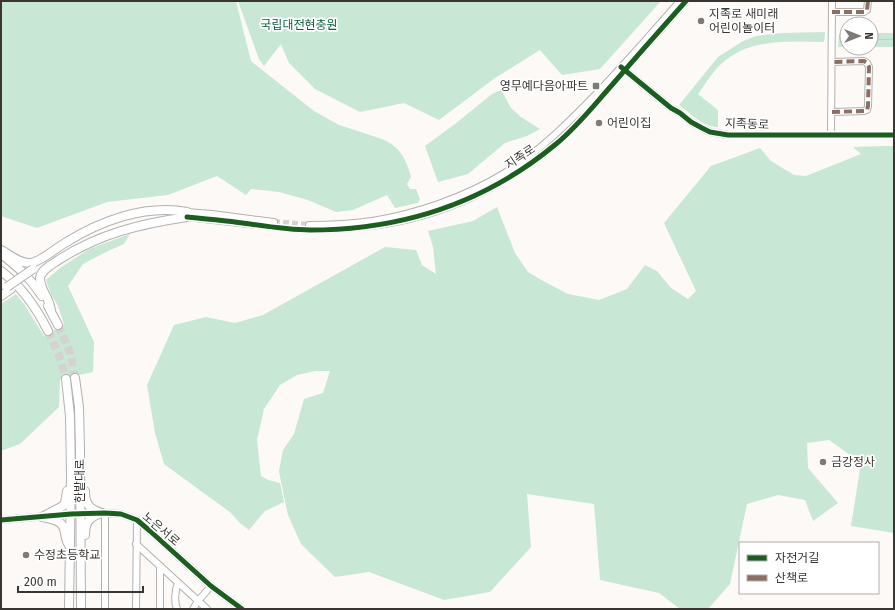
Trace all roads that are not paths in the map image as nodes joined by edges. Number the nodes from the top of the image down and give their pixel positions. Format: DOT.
graph roads {
  1 [pos="680,1"];
  2 [pos="686,1"];
  3 [pos="832,1"];
  4 [pos="868,1"];
  5 [pos="832,12"];
  6 [pos="832,62"];
  7 [pos="623,69"];
  8 [pos="832,112"];
  9 [pos="831,135"];
  10 [pos="894,135"];
  11 [pos="187,215"];
  12 [pos="274,224"];
  13 [pos="309,227"];
  14 [pos="1,250"];
  15 [pos="1,254"];
  16 [pos="1,271"];
  17 [pos="6,289"];
  18 [pos="1,296"];
  19 [pos="51,310"];
  20 [pos="58,325"];
  21 [pos="48,331"];
  22 [pos="76,378"];
  23 [pos="66,379"];
  24 [pos="71,474"];
  25 [pos="81,475"];
  26 [pos="104,513"];
  27 [pos="71,514"];
  28 [pos="80,514"];
  29 [pos="42,517"];
  30 [pos="1,520"];
  31 [pos="137,520"];
  32 [pos="136,544"];
  33 [pos="70,548"];
  34 [pos="81,553"];
  35 [pos="160,566"];
  36 [pos="178,583"];
  37 [pos="211,586"];
  38 [pos="198,601"];
  39 [pos="69,609"];
  40 [pos="81,609"];
  41 [pos="105,609"];
  42 [pos="136,609"];
  43 [pos="160,609"];
  44 [pos="177,609"];
  45 [pos="193,609"];
  46 [pos="207,609"];
  47 [pos="242,609"];
  1 -- 7 [label="street, 지족로"];
  2 -- 7 [label="street, 지족로"];
  3 -- 5 [label="street"];
  4 -- 5 [label="street"];
  5 -- 6 [label="street"];
  6 -- 8 [label="street"];
  6 -- 8 [label="street"];
  7 -- 9 [label="street, 지족동로"];
  7 -- 13 [label="street, 지족로"];
  8 -- 9 [label="street"];
  9 -- 10 [label="street, 지족동로"];
  11 -- 12 [label="street"];
  11 -- 14 [label="main road"];
  11 -- 17 [label="main road"];
  11 -- 19 [label="main road"];
  15 -- 19 [label="main road"];
  16 -- 21 [label="main road"];
  17 -- 18 [label="main road"];
  19 -- 20 [label="main road"];
  22 -- 25 [label="main road, 한밭대로"];
  23 -- 24 [label="main road, 한밭대로"];
  24 -- 27 [label="main road, 한밭대로"];
  24 -- 29 [label="main road"];
  25 -- 26 [label="main road"];
  25 -- 28 [label="main road, 한밭대로"];
  26 -- 28 [label="street, 노은서로"];
  26 -- 31 [label="street, 노은서로"];
  26 -- 34 [label="main road"];
  26 -- 41 [label="street"];
  27 -- 28 [label="street, 노은서로"];
  27 -- 29 [label="street, 노은서로"];
  27 -- 33 [label="main road, 한밭대로"];
  28 -- 34 [label="main road, 한밭대로"];
  29 -- 30 [label="street, 노은서로"];
  29 -- 33 [label="main road"];
  31 -- 32 [label="street"];
  31 -- 37 [label="street, 노은서로"];
  32 -- 35 [label="street"];
  32 -- 42 [label="street"];
  33 -- 39 [label="main road, 한밭대로"];
  34 -- 40 [label="main road, 한밭대로"];
  35 -- 36 [label="street"];
  35 -- 43 [label="street"];
  36 -- 38 [label="street"];
  36 -- 44 [label="street"];
  37 -- 38 [label="street"];
  37 -- 47 [label="street, 노은서로"];
  38 -- 45 [label="street"];
  38 -- 46 [label="street"];
}
